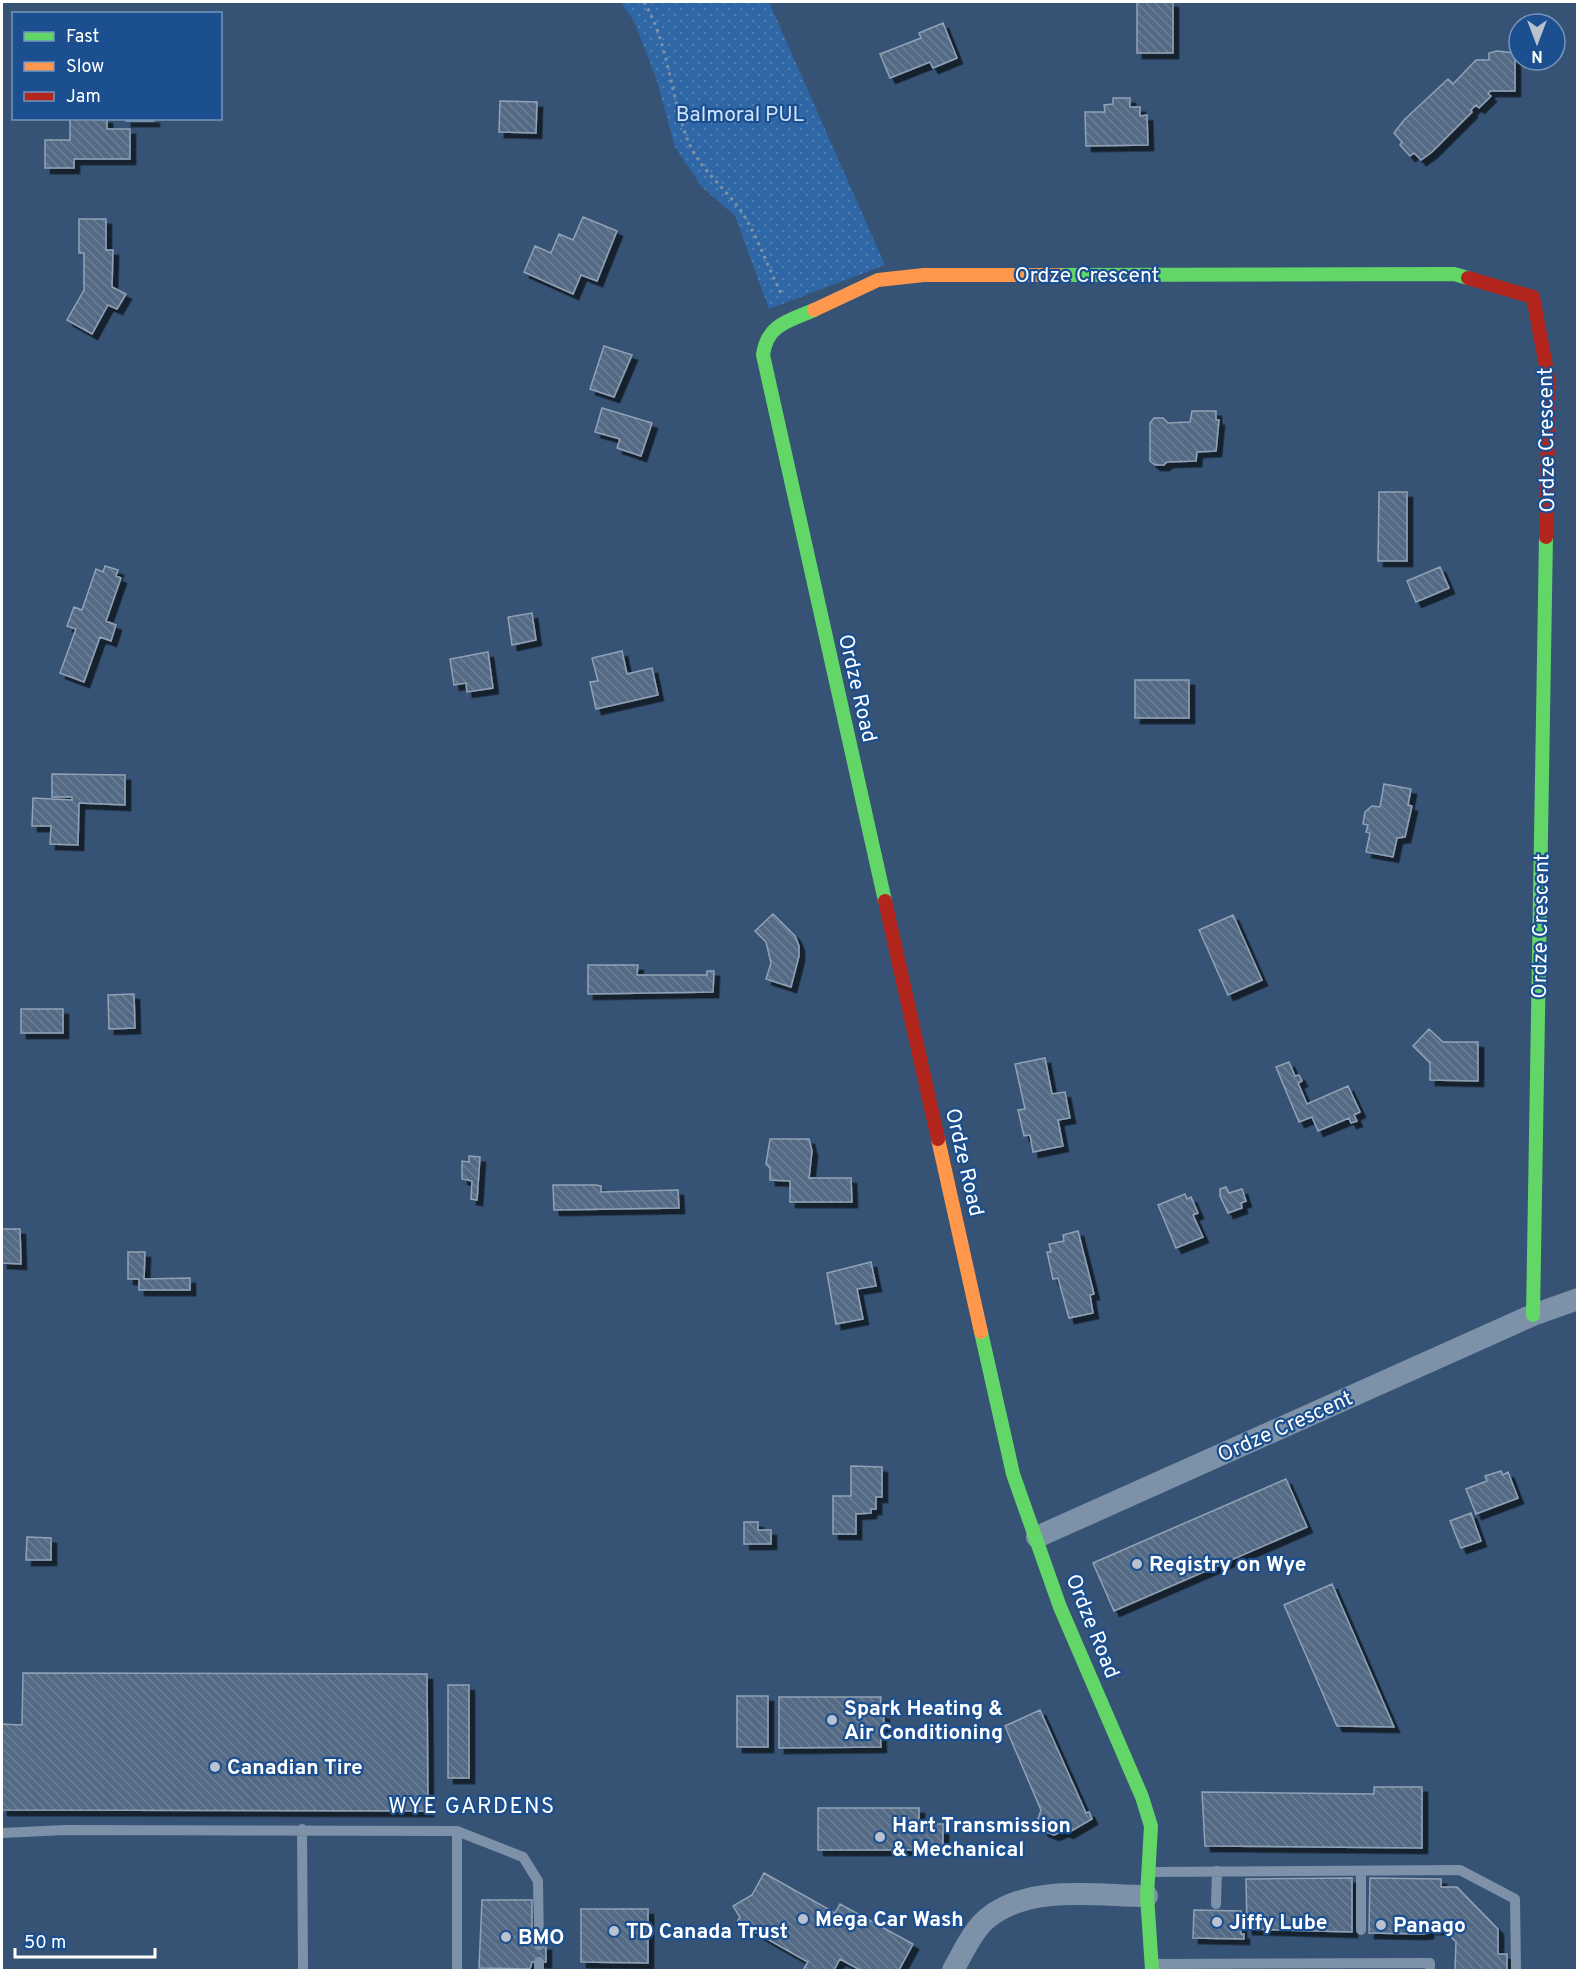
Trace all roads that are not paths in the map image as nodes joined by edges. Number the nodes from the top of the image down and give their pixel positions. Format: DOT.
graph roads {
  1 [pos="763,355"];
  2 [pos="1578,1299"];
  3 [pos="1533,1315"];
  4 [pos="1037,1537"];
  5 [pos="302,1829"];
  6 [pos="457,1831"];
  7 [pos="2,1833"];
  8 [pos="1361,1870"];
  9 [pos="1217,1871"];
  10 [pos="1149,1872"];
  11 [pos="1147,1896"];
  12 [pos="1216,1904"];
  13 [pos="1361,1930"];
  14 [pos="539,1945"];
  15 [pos="1150,1968"];
  16 [pos="303,1971"];
  17 [pos="457,1971"];
  18 [pos="953,1971"];
  19 [pos="1430,1971"];
  20 [pos="1516,1971"];
  1 -- 3 [label="street, Ordze Crescent"];
  1 -- 4 [label="street, Ordze Road"];
  2 -- 3 [label="street, Ordze Crescent"];
  3 -- 4 [label="street, Ordze Crescent"];
  4 -- 10 [label="street, Ordze Road"];
  5 -- 6 [label="lane"];
  5 -- 7 [label="lane"];
  5 -- 16 [label="lane"];
  6 -- 14 [label="lane"];
  6 -- 17 [label="lane"];
  8 -- 9 [label="lane"];
  8 -- 13 [label="lane"];
  8 -- 20 [label="lane"];
  9 -- 10 [label="lane"];
  9 -- 12 [label="lane"];
  10 -- 11 [label="street, Ordze Road"];
  11 -- 15 [label="street, Ordze Road"];
  11 -- 18 [label="street"];
  15 -- 19 [label="lane"];
}
